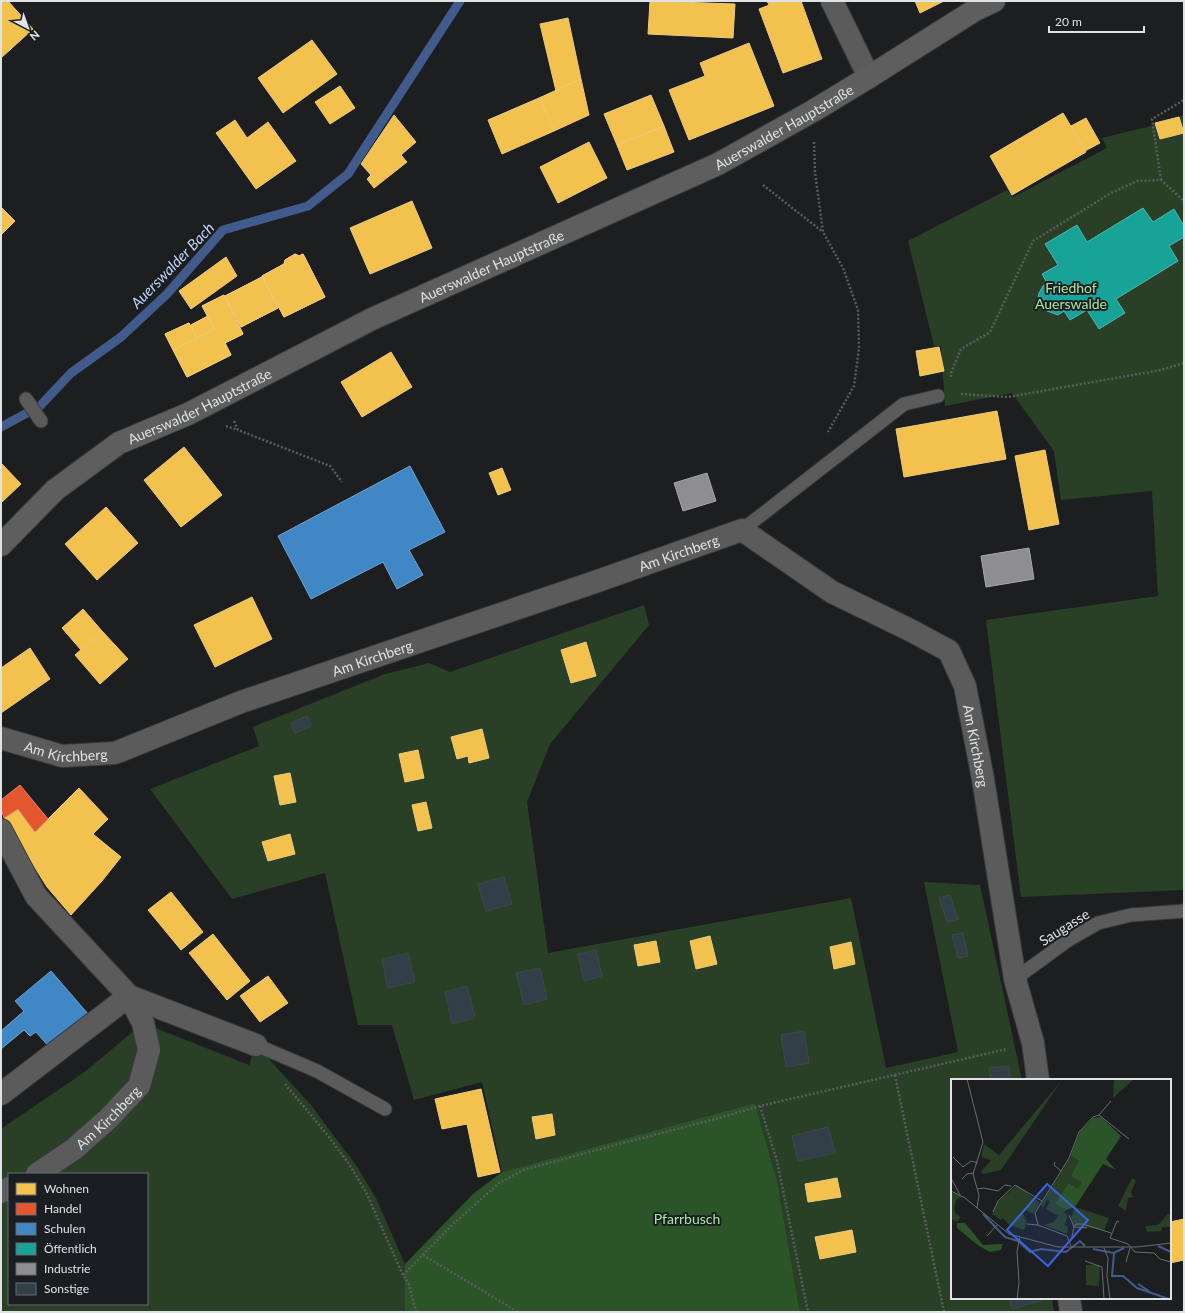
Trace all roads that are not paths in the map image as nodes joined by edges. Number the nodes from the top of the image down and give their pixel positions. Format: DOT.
graph roads {
  1 [pos="832,1"];
  2 [pos="994,1"];
  3 [pos="869,77"];
  4 [pos="938,396"];
  5 [pos="26,399"];
  6 [pos="41,422"];
  7 [pos="742,530"];
  8 [pos="1,545"];
  9 [pos="1,738"];
  10 [pos="1,830"];
  11 [pos="1184,911"];
  12 [pos="1015,979"];
  13 [pos="129,996"];
  14 [pos="256,1045"];
  15 [pos="1038,1079"];
  16 [pos="1,1094"];
  17 [pos="384,1109"];
  18 [pos="38,1173"];
  19 [pos="1069,1299"];
  20 [pos="1071,1312"];
  1 -- 3 [label="street"];
  2 -- 3 [label="main road, Auerswalder Hauptstraße"];
  3 -- 8 [label="main road, Auerswalder Hauptstraße"];
  4 -- 7 [label="lane, Am Kirchberg"];
  5 -- 6 [label="lane"];
  7 -- 9 [label="street, Am Kirchberg"];
  7 -- 12 [label="street, Am Kirchberg"];
  10 -- 13 [label="street, Am Kirchberg"];
  11 -- 12 [label="lane, Saugasse"];
  12 -- 15 [label="street, Am Kirchberg"];
  13 -- 14 [label="street, Am Kirchberg"];
  13 -- 16 [label="street"];
  13 -- 18 [label="street, Am Kirchberg"];
  14 -- 17 [label="lane"];
  19 -- 20 [label="street"];
}
